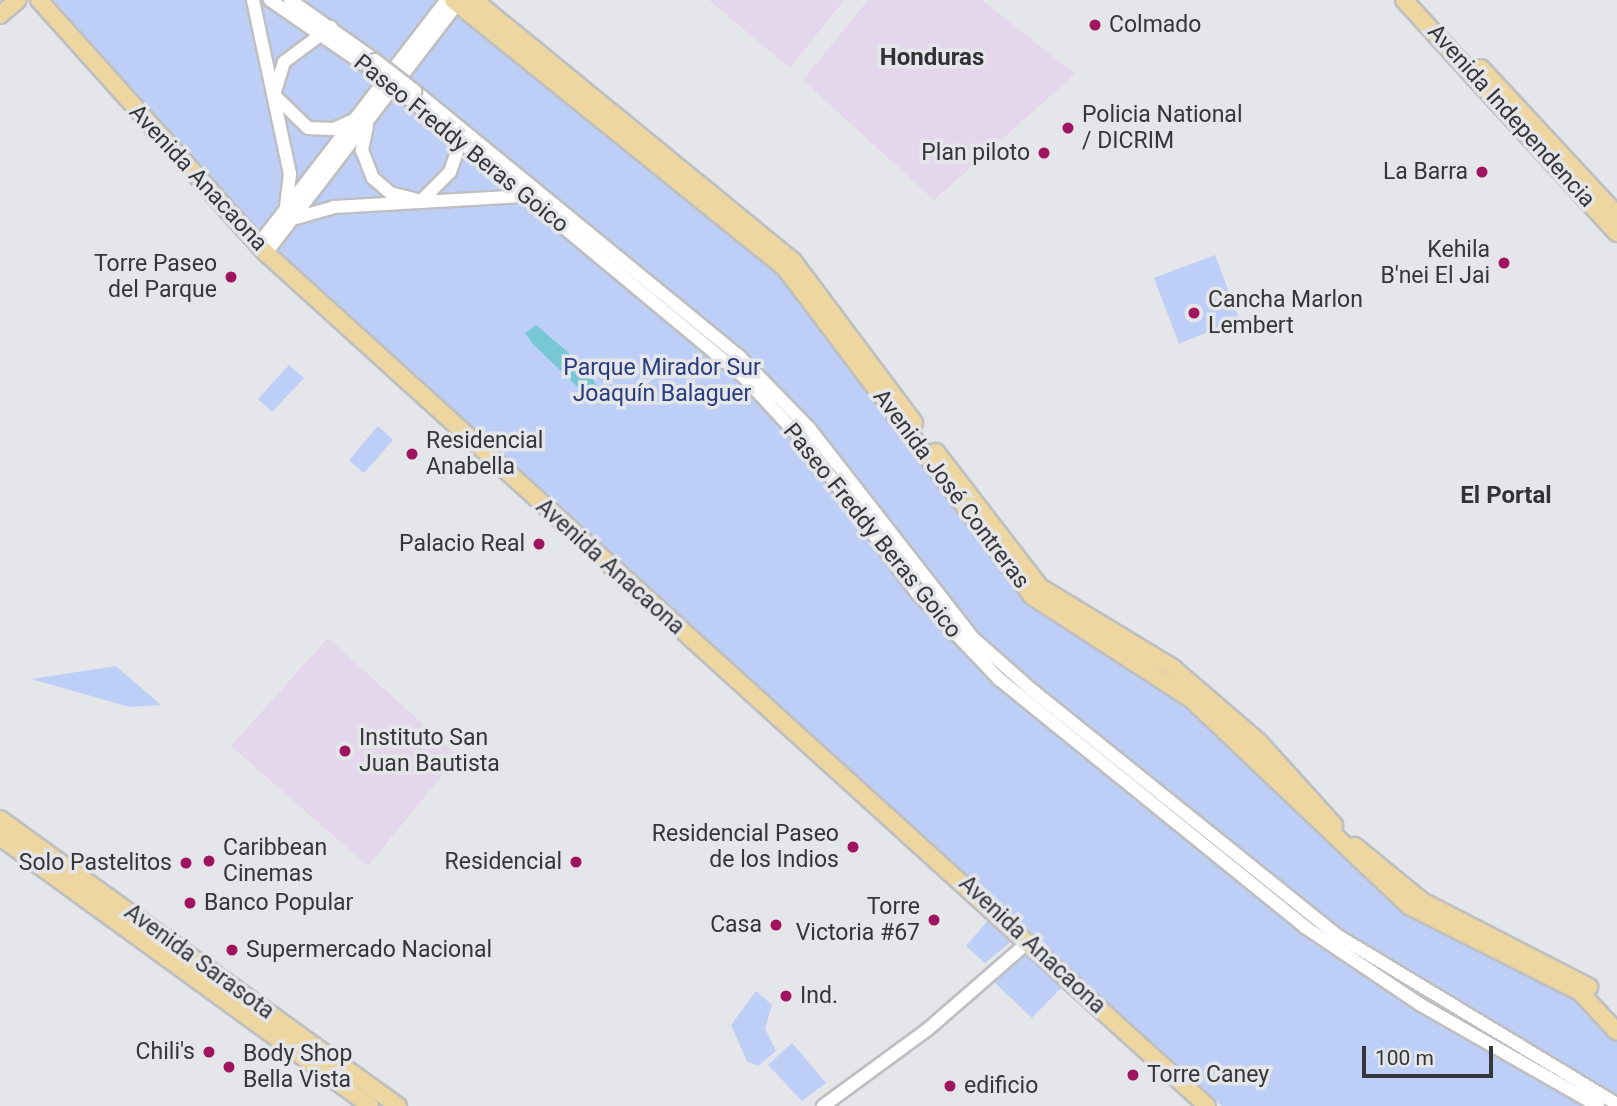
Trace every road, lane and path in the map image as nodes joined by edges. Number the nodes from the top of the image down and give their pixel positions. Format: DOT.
graph roads {
  1 [pos="18,0"];
  2 [pos="39,0"];
  3 [pos="253,0"];
  4 [pos="270,0"];
  5 [pos="290,0"];
  6 [pos="474,0"];
  7 [pos="1404,0"];
  8 [pos="1418,0"];
  9 [pos="454,1"];
  10 [pos="0,15"];
  11 [pos="327,31"];
  12 [pos="274,95"];
  13 [pos="362,120"];
  14 [pos="463,137"];
  15 [pos="1570,172"];
  16 [pos="532,199"];
  17 [pos="421,201"];
  18 [pos="1617,215"];
  19 [pos="286,219"];
  20 [pos="1617,233"];
  21 [pos="262,249"];
  22 [pos="1177,816"];
  23 [pos="0,819"];
  24 [pos="0,837"];
  25 [pos="1027,943"];
  26 [pos="1617,1017"];
  27 [pos="1617,1032"];
  28 [pos="1617,1104"];
  29 [pos="370,1106"];
  30 [pos="398,1106"];
  31 [pos="823,1106"];
  32 [pos="1207,1106"];
  33 [pos="1598,1106"];
  1 -- 10 [label="main road"];
  2 -- 21 [label="main road, Avenida Anacaona"];
  3 -- 12 [label="street"];
  4 -- 11 [label="street, Paseo Freddy Beras Goico"];
  5 -- 11 [label="street, Paseo Freddy Beras Goico"];
  6 -- 26 [label="main road, Avenida José Contreras"];
  7 -- 15 [label="main road, Avenida Independencia"];
  8 -- 15 [label="main road, Avenida Independencia"];
  9 -- 13 [label="street"];
  9 -- 27 [label="main road, Avenida José Contreras"];
  11 -- 12 [label="street"];
  11 -- 14 [label="street, Paseo Freddy Beras Goico, bridge"];
  12 -- 13 [label="street"];
  12 -- 19 [label="street"];
  13 -- 17 [label="street"];
  13 -- 19 [label="street"];
  14 -- 16 [label="street, Paseo Freddy Beras Goico"];
  14 -- 17 [label="street"];
  14 -- 22 [label="street, Paseo Freddy Beras Goico"];
  15 -- 18 [label="main road, Avenida Independencia"];
  15 -- 20 [label="main road, Avenida Independencia"];
  16 -- 17 [label="street"];
  16 -- 22 [label="street, Paseo Freddy Beras Goico"];
  17 -- 19 [label="street"];
  19 -- 21 [label="street"];
  21 -- 25 [label="main road, Avenida Anacaona"];
  22 -- 28 [label="street, Paseo Freddy Beras Goico"];
  22 -- 33 [label="street, Paseo Freddy Beras Goico"];
  23 -- 30 [label="main road, Avenida Sarasota"];
  24 -- 29 [label="main road, Avenida Sarasota"];
  25 -- 31 [label="street"];
  25 -- 32 [label="main road, Avenida Anacaona"];
}
